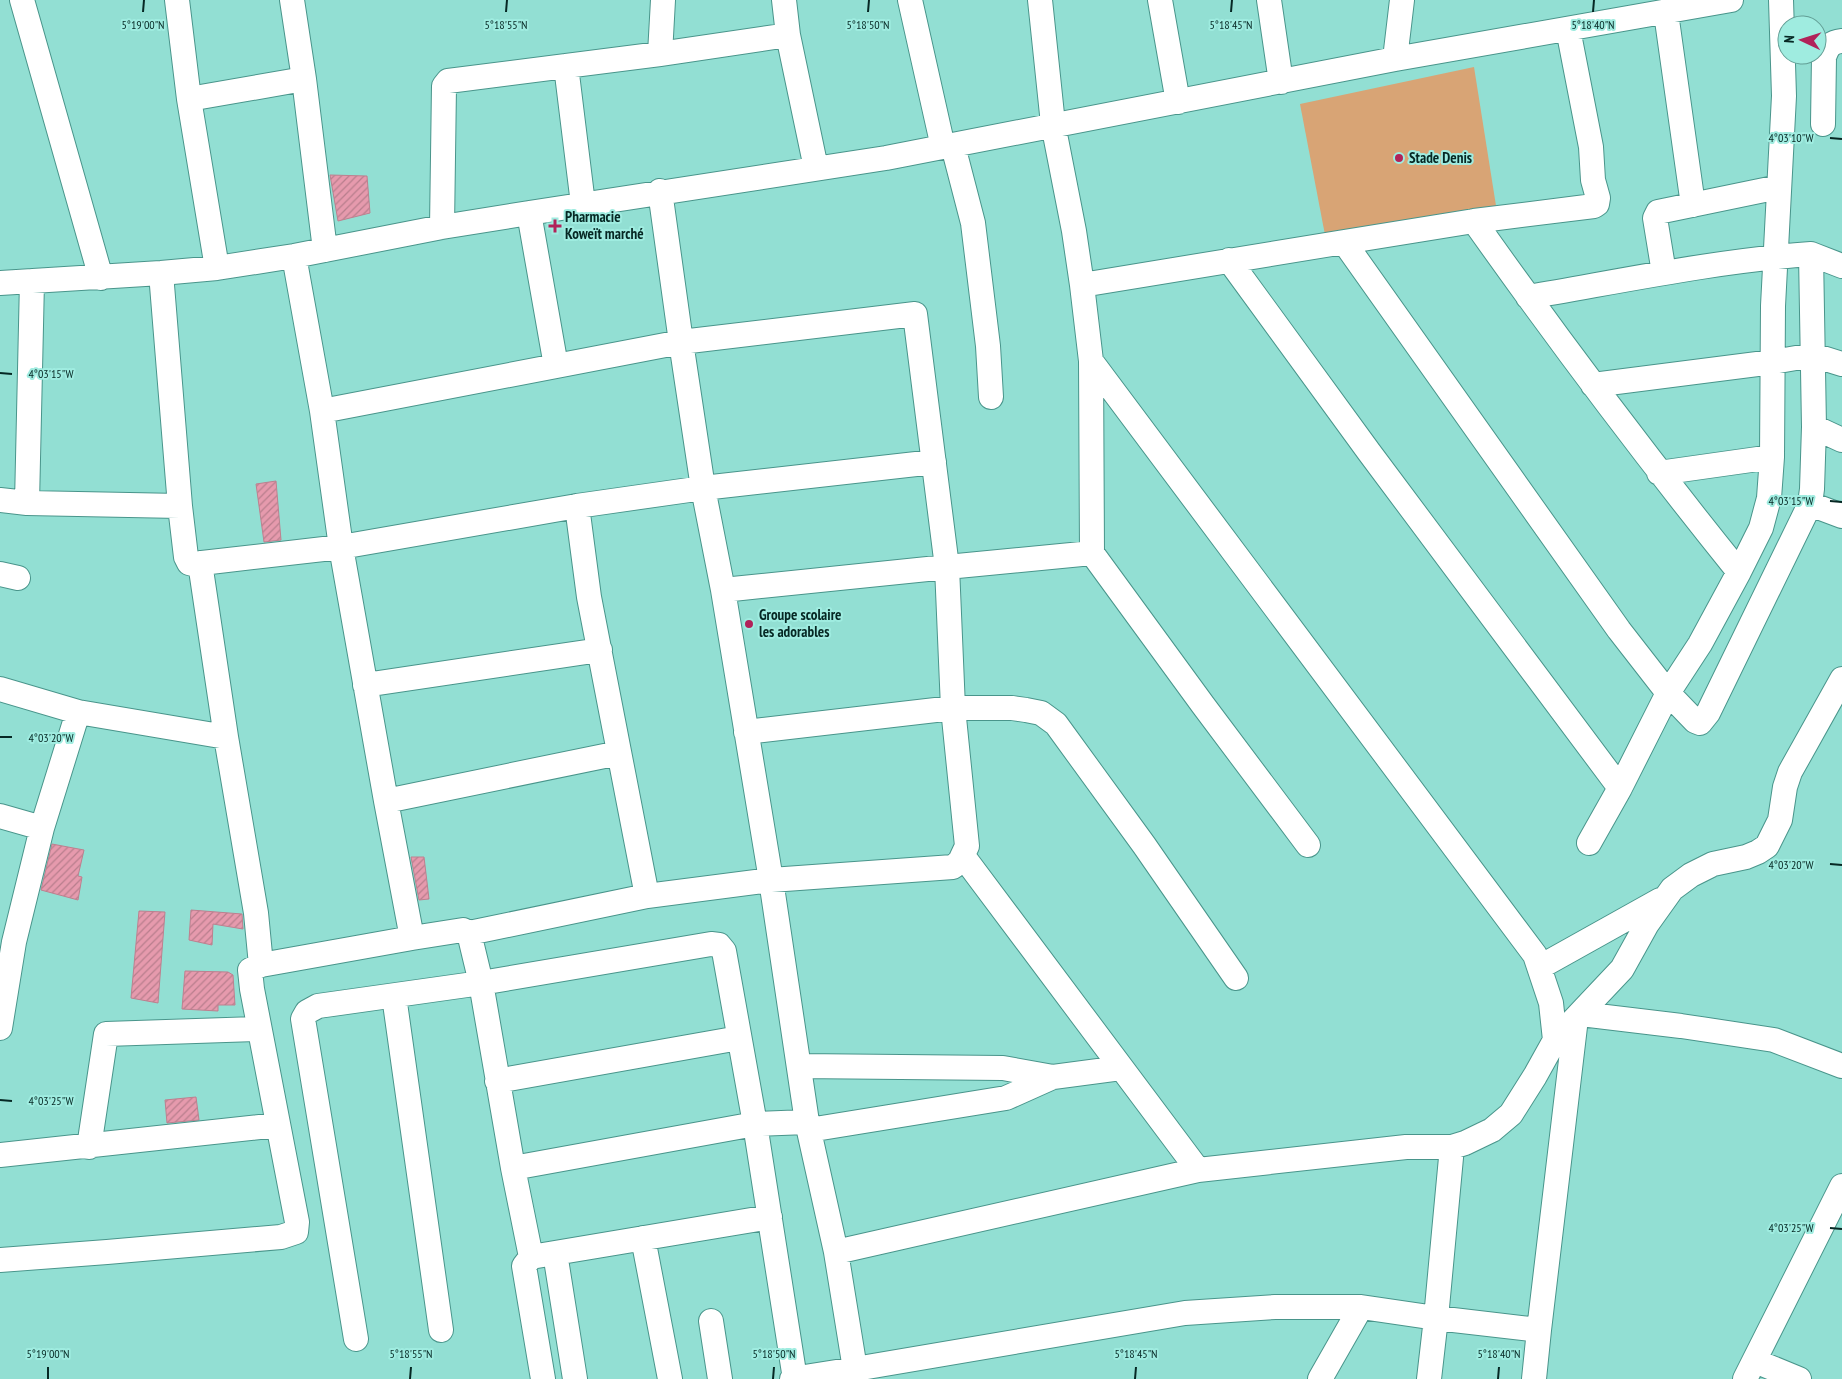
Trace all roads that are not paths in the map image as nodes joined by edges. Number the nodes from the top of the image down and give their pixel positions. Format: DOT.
graph roads {
  1 [pos="22,0"];
  2 [pos="177,0"];
  3 [pos="292,0"];
  4 [pos="663,0"];
  5 [pos="784,0"];
  6 [pos="910,0"];
  7 [pos="1040,0"];
  8 [pos="1160,0"];
  9 [pos="1269,0"];
  10 [pos="1402,0"];
  11 [pos="1731,0"];
  12 [pos="1781,0"];
  13 [pos="1655,9"];
  14 [pos="1568,30"];
  15 [pos="788,35"];
  16 [pos="1842,40"];
  17 [pos="660,54"];
  18 [pos="1395,59"];
  19 [pos="566,66"];
  20 [pos="304,79"];
  21 [pos="1281,82"];
  22 [pos="189,99"];
  23 [pos="1178,102"];
  24 [pos="1053,124"];
  25 [pos="1822,124"];
  26 [pos="948,146"];
  27 [pos="816,168"];
  28 [pos="1780,187"];
  29 [pos="660,192"];
  30 [pos="583,204"];
  31 [pos="1694,205"];
  32 [pos="529,213"];
  33 [pos="1474,221"];
  34 [pos="442,228"];
  35 [pos="1344,242"];
  36 [pos="325,250"];
  37 [pos="1810,254"];
  38 [pos="294,256"];
  39 [pos="1776,257"];
  40 [pos="1229,260"];
  41 [pos="1842,266"];
  42 [pos="217,268"];
  43 [pos="161,273"];
  44 [pos="1664,273"];
  45 [pos="101,278"];
  46 [pos="32,281"];
  47 [pos="0,283"];
  48 [pos="1082,285"];
  49 [pos="1528,297"];
  50 [pos="681,342"];
  51 [pos="1814,355"];
  52 [pos="1091,361"];
  53 [pos="1773,362"];
  54 [pos="1842,364"];
  55 [pos="556,366"];
  56 [pos="1593,385"];
  57 [pos="991,397"];
  58 [pos="322,411"];
  59 [pos="1814,427"];
  60 [pos="1842,440"];
  61 [pos="1772,457"];
  62 [pos="934,462"];
  63 [pos="1658,473"];
  64 [pos="703,488"];
  65 [pos="0,500"];
  66 [pos="27,503"];
  67 [pos="1810,504"];
  68 [pos="180,506"];
  69 [pos="577,506"];
  70 [pos="1842,516"];
  71 [pos="341,548"];
  72 [pos="1092,553"];
  73 [pos="200,563"];
  74 [pos="947,567"];
  75 [pos="1739,572"];
  76 [pos="723,590"];
  77 [pos="600,650"];
  78 [pos="1842,679"];
  79 [pos="365,685"];
  80 [pos="0,689"];
  81 [pos="1668,693"];
  82 [pos="953,708"];
  83 [pos="78,712"];
  84 [pos="746,732"];
  85 [pos="226,738"];
  86 [pos="619,753"];
  87 [pos="1620,788"];
  88 [pos="386,801"];
  89 [pos="0,816"];
  90 [pos="42,828"];
  91 [pos="1589,843"];
  92 [pos="1308,845"];
  93 [pos="964,856"];
  94 [pos="772,880"];
  95 [pos="647,896"];
  96 [pos="1664,898"];
  97 [pos="469,933"];
  98 [pos="412,938"];
  99 [pos="7,941"];
  100 [pos="261,966"];
  101 [pos="1540,967"];
  102 [pos="1236,978"];
  103 [pos="481,983"];
  104 [pos="394,996"];
  105 [pos="1578,1016"];
  106 [pos="0,1028"];
  107 [pos="259,1029"];
  108 [pos="738,1038"];
  109 [pos="1555,1040"];
  110 [pos="799,1066"];
  111 [pos="1842,1066"];
  112 [pos="1122,1068"];
  113 [pos="1053,1077"];
  114 [pos="497,1081"];
  115 [pos="755,1124"];
  116 [pos="278,1125"];
  117 [pos="808,1126"];
  118 [pos="89,1147"];
  119 [pos="1452,1147"];
  120 [pos="0,1155"];
  121 [pos="513,1168"];
  122 [pos="1198,1170"];
  123 [pos="1842,1186"];
  124 [pos="770,1217"];
  125 [pos="643,1238"];
  126 [pos="836,1252"];
  127 [pos="555,1253"];
  128 [pos="531,1257"];
  129 [pos="0,1260"];
  130 [pos="1361,1307"];
  131 [pos="1436,1318"];
  132 [pos="711,1321"];
  133 [pos="441,1330"];
  134 [pos="1539,1330"];
  135 [pos="356,1339"];
  136 [pos="855,1369"];
  137 [pos="1750,1370"];
  138 [pos="543,1379"];
  139 [pos="575,1379"];
  140 [pos="670,1379"];
  141 [pos="720,1379"];
  142 [pos="794,1379"];
  143 [pos="1320,1379"];
  144 [pos="1429,1379"];
  145 [pos="1534,1379"];
  146 [pos="1799,1379"];
  1 -- 45 [label="street"];
  2 -- 22 [label="street"];
  3 -- 20 [label="street"];
  4 -- 17 [label="street"];
  5 -- 15 [label="street"];
  6 -- 26 [label="street"];
  7 -- 24 [label="street"];
  8 -- 23 [label="street"];
  9 -- 21 [label="street"];
  10 -- 18 [label="street"];
  11 -- 13 [label="street"];
  12 -- 28 [label="street"];
  13 -- 14 [label="street"];
  13 -- 31 [label="street"];
  14 -- 18 [label="street"];
  14 -- 33 [label="street"];
  15 -- 17 [label="street"];
  15 -- 27 [label="street"];
  16 -- 25 [label="street"];
  17 -- 19 [label="street"];
  18 -- 21 [label="street"];
  19 -- 30 [label="street"];
  19 -- 34 [label="street"];
  20 -- 22 [label="street"];
  20 -- 36 [label="street"];
  21 -- 23 [label="street"];
  22 -- 42 [label="street"];
  23 -- 24 [label="street"];
  24 -- 26 [label="street"];
  24 -- 48 [label="street"];
  26 -- 27 [label="street"];
  26 -- 57 [label="street"];
  27 -- 29 [label="street"];
  28 -- 31 [label="street"];
  28 -- 39 [label="street"];
  29 -- 30 [label="street"];
  29 -- 50 [label="street"];
  30 -- 32 [label="street"];
  31 -- 44 [label="street"];
  32 -- 34 [label="street"];
  32 -- 55 [label="street"];
  33 -- 35 [label="street"];
  33 -- 49 [label="street"];
  34 -- 36 [label="street"];
  35 -- 40 [label="street"];
  35 -- 81 [label="street"];
  36 -- 38 [label="street"];
  37 -- 39 [label="street"];
  37 -- 41 [label="street"];
  37 -- 51 [label="street"];
  38 -- 42 [label="street"];
  38 -- 58 [label="street"];
  39 -- 44 [label="street"];
  39 -- 53 [label="street"];
  40 -- 48 [label="street"];
  40 -- 87 [label="street"];
  42 -- 43 [label="street"];
  43 -- 45 [label="street"];
  43 -- 68 [label="street"];
  44 -- 49 [label="street"];
  45 -- 46 [label="street"];
  46 -- 47 [label="street"];
  46 -- 66 [label="street"];
  48 -- 52 [label="street"];
  49 -- 56 [label="street"];
  50 -- 55 [label="street"];
  50 -- 62 [label="street"];
  50 -- 64 [label="street"];
  51 -- 53 [label="street"];
  51 -- 54 [label="street"];
  51 -- 59 [label="street"];
  52 -- 72 [label="street"];
  52 -- 101 [label="street"];
  53 -- 56 [label="street"];
  53 -- 61 [label="street"];
  55 -- 58 [label="street"];
  56 -- 63 [label="street"];
  58 -- 71 [label="street"];
  59 -- 60 [label="street"];
  59 -- 67 [label="street"];
  61 -- 63 [label="street"];
  61 -- 75 [label="street"];
  62 -- 64 [label="street"];
  62 -- 74 [label="street"];
  63 -- 75 [label="street"];
  64 -- 69 [label="street"];
  64 -- 76 [label="street"];
  65 -- 66 [label="street"];
  66 -- 68 [label="street"];
  67 -- 70 [label="street"];
  67 -- 81 [label="street"];
  68 -- 73 [label="street"];
  69 -- 71 [label="street"];
  69 -- 77 [label="street"];
  71 -- 73 [label="street"];
  71 -- 79 [label="street"];
  72 -- 74 [label="street"];
  72 -- 92 [label="street"];
  73 -- 85 [label="street"];
  74 -- 76 [label="street"];
  74 -- 82 [label="street"];
  75 -- 81 [label="street"];
  76 -- 84 [label="street"];
  77 -- 79 [label="street"];
  77 -- 86 [label="street"];
  78 -- 96 [label="street"];
  79 -- 88 [label="street"];
  80 -- 83 [label="street"];
  81 -- 87 [label="street"];
  82 -- 84 [label="street"];
  82 -- 93 [label="street"];
  82 -- 102 [label="street"];
  83 -- 85 [label="street"];
  83 -- 90 [label="street"];
  84 -- 94 [label="street"];
  85 -- 100 [label="street"];
  86 -- 88 [label="street"];
  86 -- 95 [label="street"];
  87 -- 91 [label="street"];
  88 -- 98 [label="street"];
  89 -- 90 [label="street"];
  90 -- 99 [label="street"];
  93 -- 94 [label="street"];
  93 -- 112 [label="street"];
  94 -- 95 [label="street"];
  94 -- 110 [label="street"];
  95 -- 97 [label="street"];
  96 -- 101 [label="street"];
  96 -- 105 [label="street"];
  97 -- 98 [label="street"];
  97 -- 103 [label="street"];
  98 -- 100 [label="street"];
  99 -- 106 [label="street"];
  100 -- 107 [label="street"];
  101 -- 109 [label="street"];
  103 -- 104 [label="street"];
  103 -- 108 [label="street"];
  103 -- 114 [label="street"];
  104 -- 133 [label="street"];
  104 -- 135 [label="street"];
  105 -- 109 [label="street"];
  105 -- 111 [label="street"];
  105 -- 134 [label="street"];
  107 -- 116 [label="street"];
  107 -- 118 [label="street"];
  108 -- 114 [label="street"];
  108 -- 115 [label="street"];
  109 -- 119 [label="street"];
  110 -- 113 [label="street"];
  110 -- 117 [label="street"];
  112 -- 113 [label="street"];
  112 -- 122 [label="street"];
  113 -- 117 [label="street"];
  114 -- 121 [label="street"];
  115 -- 117 [label="street"];
  115 -- 121 [label="street"];
  115 -- 124 [label="street"];
  116 -- 118 [label="street"];
  116 -- 129 [label="street"];
  117 -- 126 [label="street"];
  118 -- 120 [label="street"];
  119 -- 122 [label="street"];
  119 -- 131 [label="street"];
  121 -- 128 [label="street"];
  122 -- 126 [label="street"];
  123 -- 137 [label="street"];
  124 -- 125 [label="street"];
  124 -- 142 [label="street"];
  125 -- 127 [label="street"];
  125 -- 140 [label="street"];
  126 -- 136 [label="street"];
  127 -- 128 [label="street"];
  127 -- 139 [label="street"];
  128 -- 138 [label="street"];
  130 -- 131 [label="street"];
  130 -- 136 [label="street"];
  130 -- 143 [label="street"];
  131 -- 134 [label="street"];
  131 -- 144 [label="street"];
  132 -- 141 [label="street"];
  134 -- 145 [label="street"];
  136 -- 142 [label="street"];
  137 -- 146 [label="street"];
}
